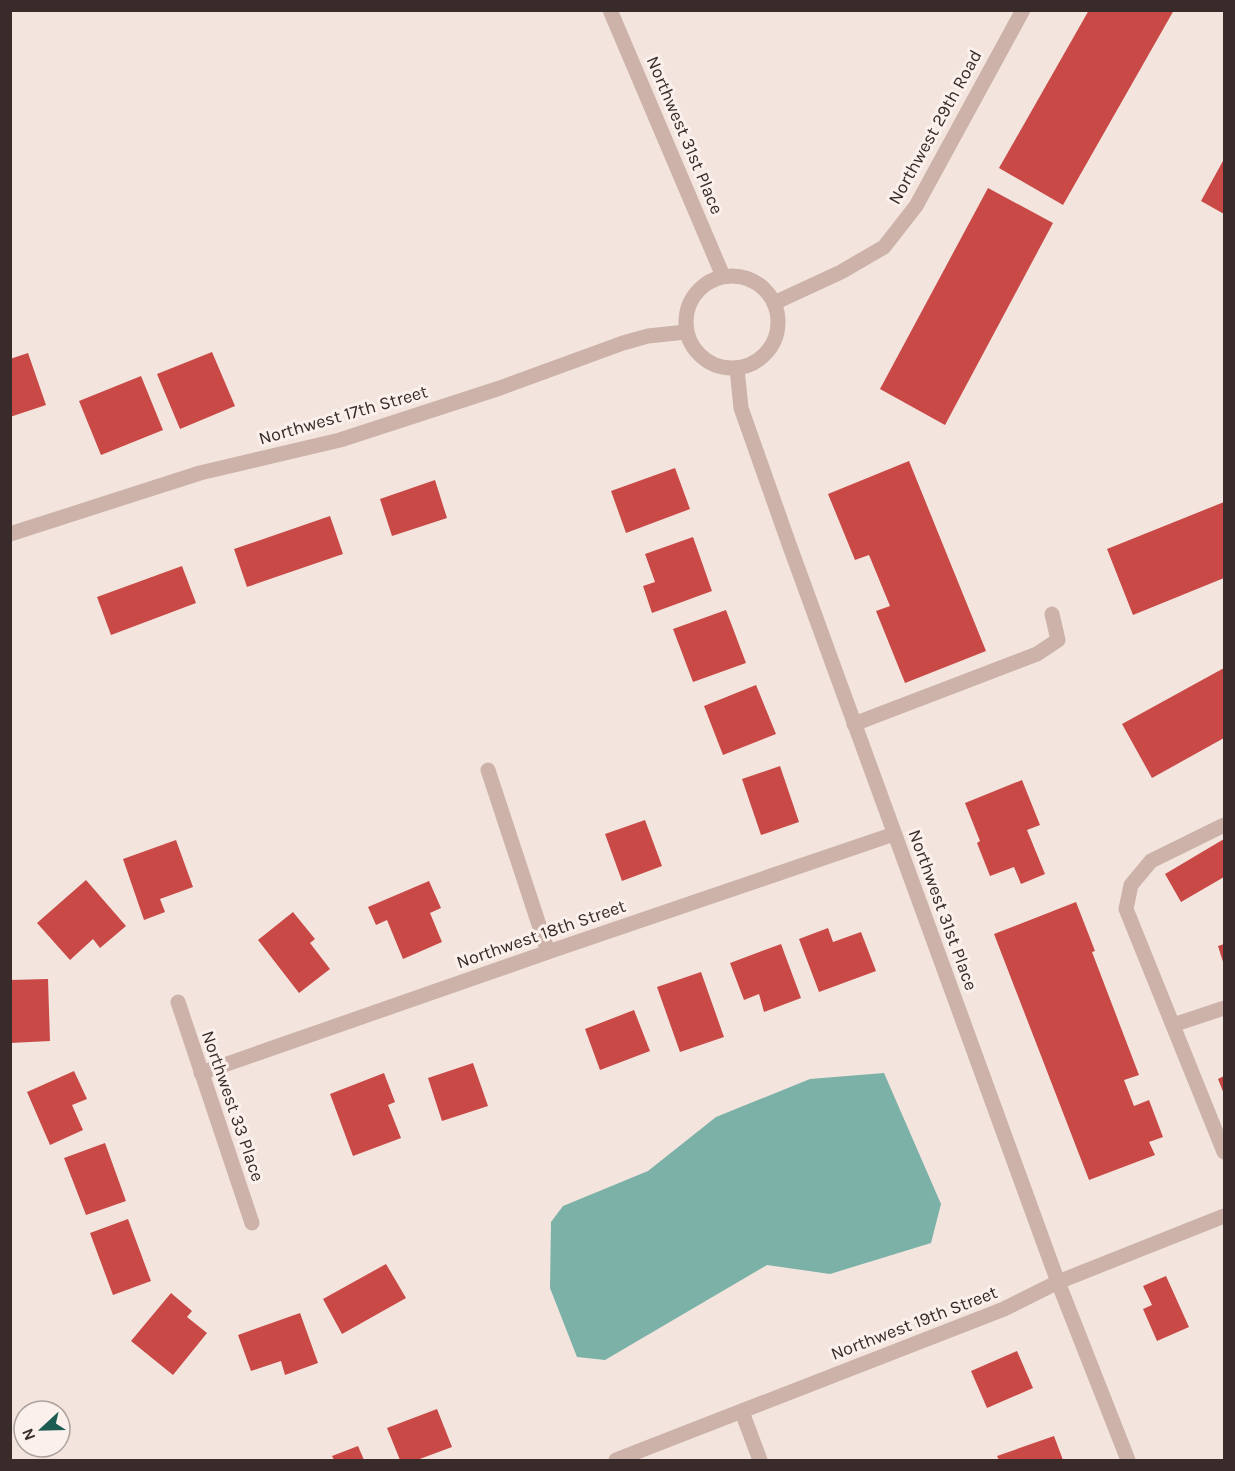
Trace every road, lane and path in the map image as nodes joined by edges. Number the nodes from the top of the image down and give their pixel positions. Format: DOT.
graph roads {
  1 [pos="610,10"];
  2 [pos="1023,10"];
  3 [pos="723,276"];
  4 [pos="774,303"];
  5 [pos="686,332"];
  6 [pos="737,369"];
  7 [pos="10,534"];
  8 [pos="1052,614"];
  9 [pos="854,724"];
  10 [pos="488,770"];
  11 [pos="1224,825"];
  12 [pos="894,834"];
  13 [pos="548,952"];
  14 [pos="178,1002"];
  15 [pos="1224,1008"];
  16 [pos="1173,1025"];
  17 [pos="201,1073"];
  18 [pos="1224,1152"];
  19 [pos="1224,1216"];
  20 [pos="252,1223"];
  21 [pos="1058,1281"];
  22 [pos="742,1412"];
  23 [pos="616,1461"];
  24 [pos="760,1461"];
  25 [pos="1128,1461"];
  1 -- 3 [label="street, Northwest 31st Place"];
  2 -- 4 [label="street, Northwest 29th Road"];
  3 -- 4 [label="street"];
  3 -- 5 [label="street"];
  4 -- 6 [label="street"];
  5 -- 6 [label="street"];
  5 -- 7 [label="street, Northwest 17th Street"];
  6 -- 9 [label="street, Northwest 31st Place"];
  8 -- 9 [label="street"];
  9 -- 12 [label="street, Northwest 31st Place"];
  10 -- 13 [label="street"];
  11 -- 16 [label="street"];
  12 -- 13 [label="street, Northwest 18th Street"];
  12 -- 21 [label="street, Northwest 31st Place"];
  13 -- 17 [label="street, Northwest 18th Street"];
  14 -- 17 [label="street, Northwest 33 Place"];
  15 -- 16 [label="street"];
  16 -- 18 [label="street"];
  17 -- 20 [label="street, Northwest 33 Place"];
  19 -- 21 [label="street, Northwest 19th Street"];
  21 -- 22 [label="street, Northwest 19th Street"];
  21 -- 25 [label="street, Northwest 31st Place"];
  22 -- 23 [label="street, Northwest 19th Street"];
  22 -- 24 [label="street"];
}
